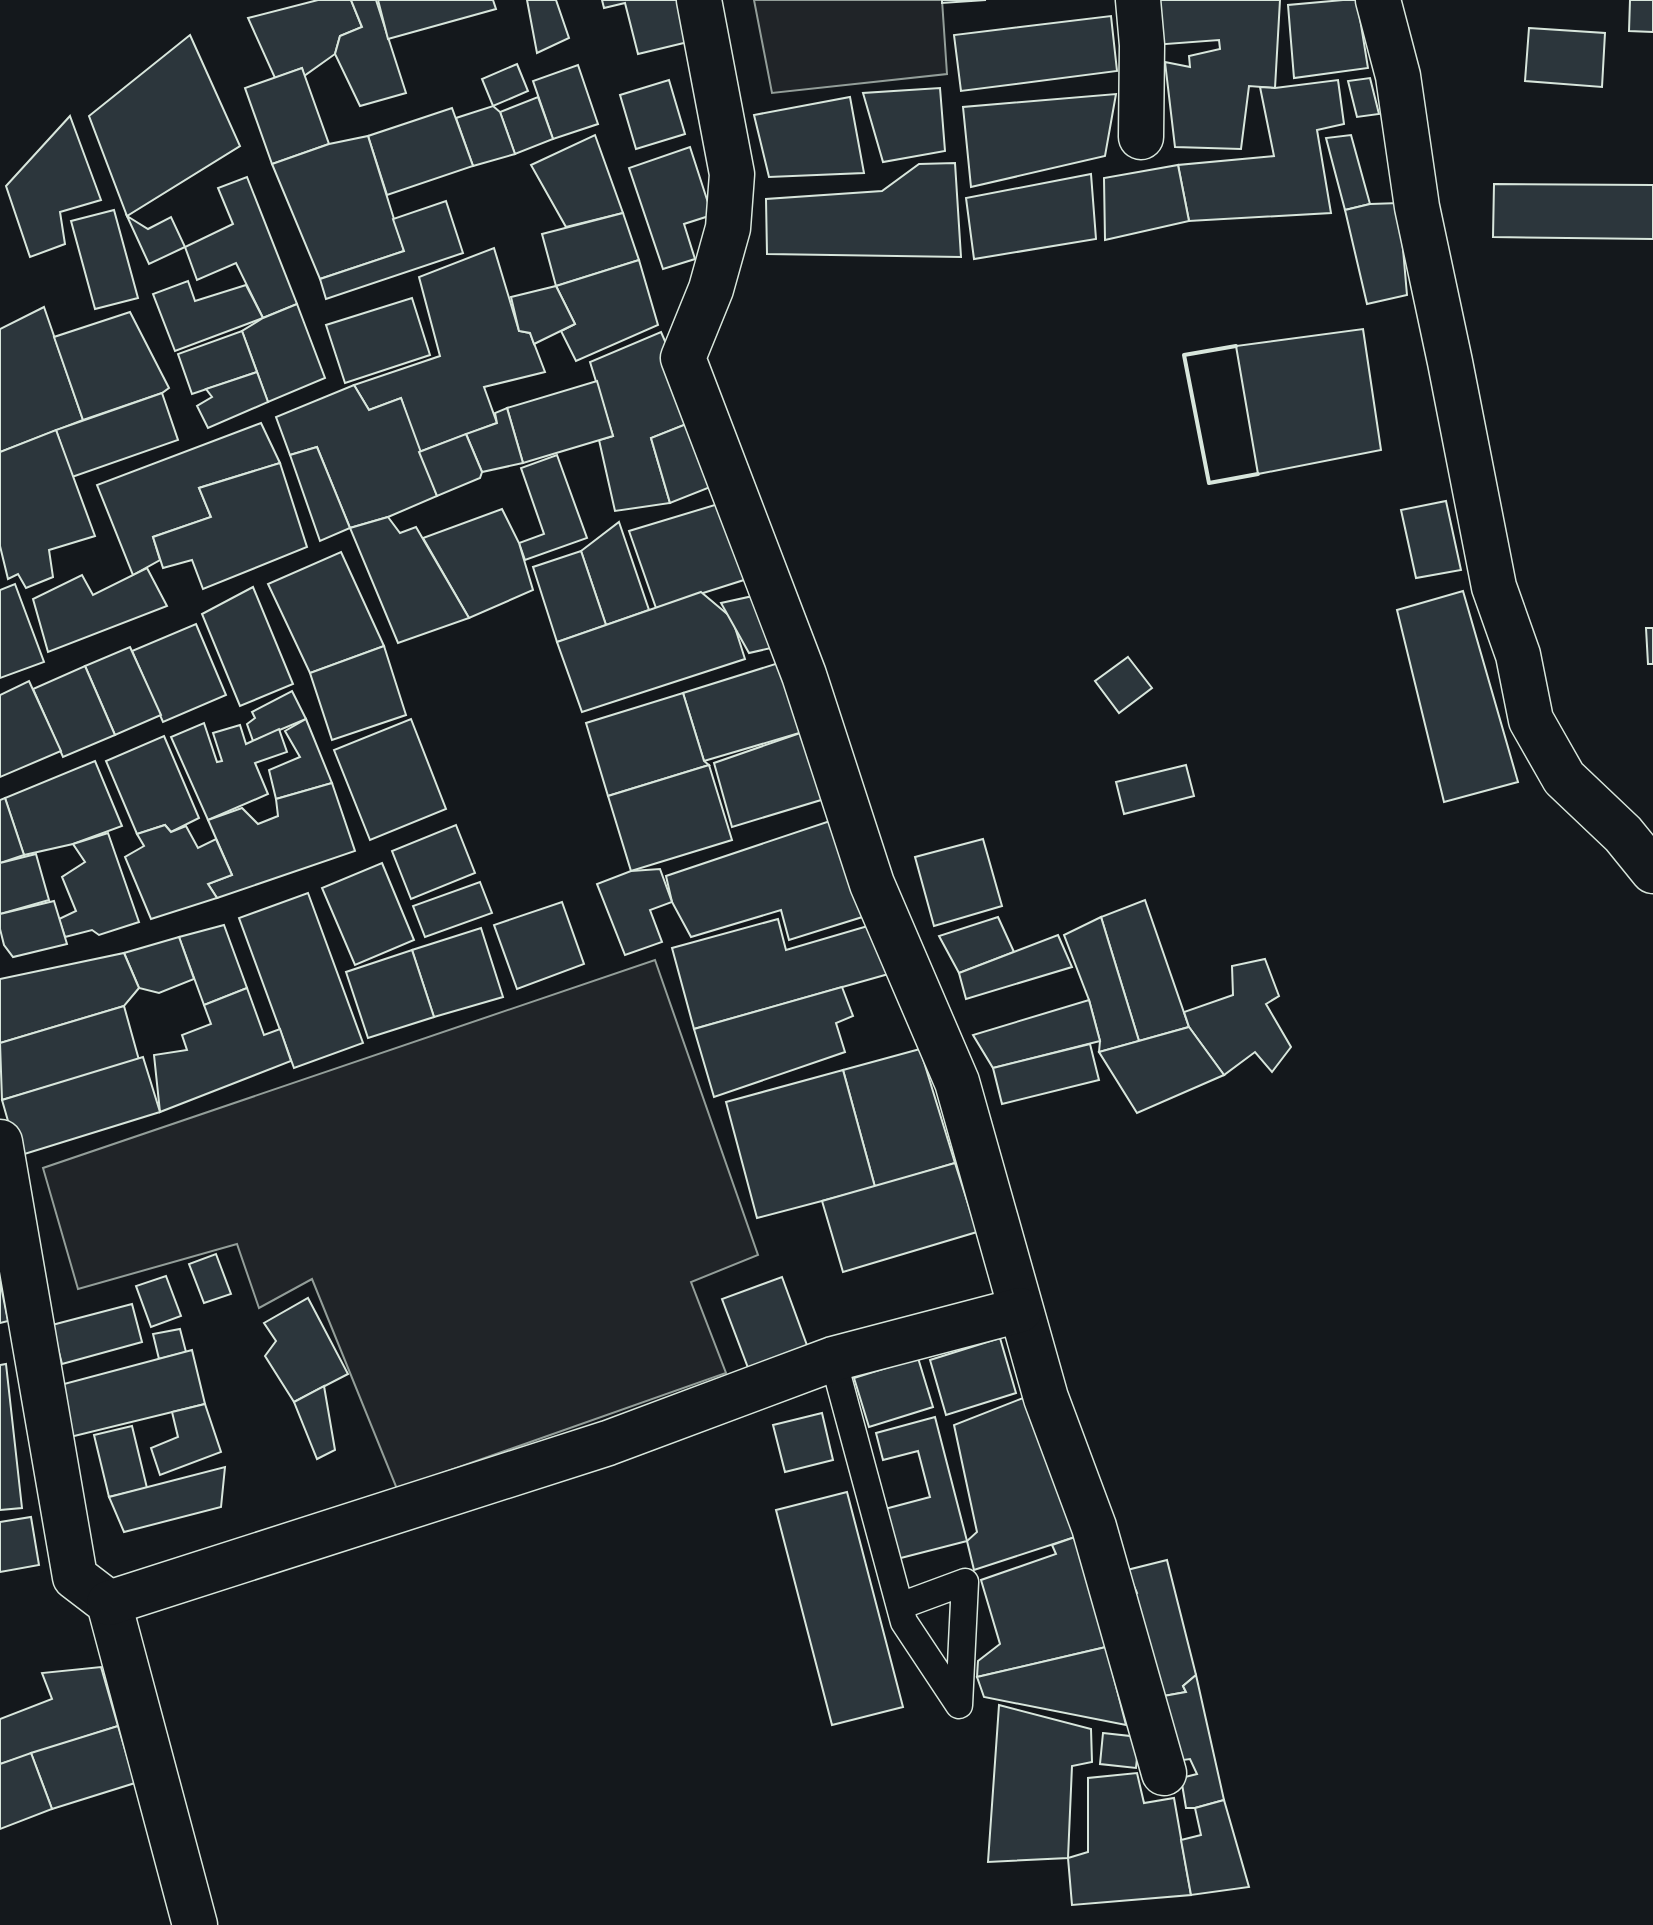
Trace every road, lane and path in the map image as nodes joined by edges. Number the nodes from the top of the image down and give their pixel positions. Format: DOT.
graph roads {
  1 [pos="699,0"];
  2 [pos="1138,0"];
  3 [pos="1378,0"];
  4 [pos="1141,137"];
  5 [pos="1653,871"];
  6 [pos="0,1142"];
  7 [pos="1020,1310"];
  8 [pos="833,1359"];
  9 [pos="109,1603"];
  10 [pos="900,1606"];
  11 [pos="1164,1773"];
  12 [pos="195,1925"];
  1 -- 7 [label="street"];
  2 -- 4 [label="street"];
  3 -- 5 [label="street"];
  6 -- 9 [label="street"];
  7 -- 8 [label="street"];
  7 -- 11 [label="street"];
  8 -- 9 [label="street"];
  8 -- 10 [label="lane"];
  9 -- 12 [label="street"];
}
